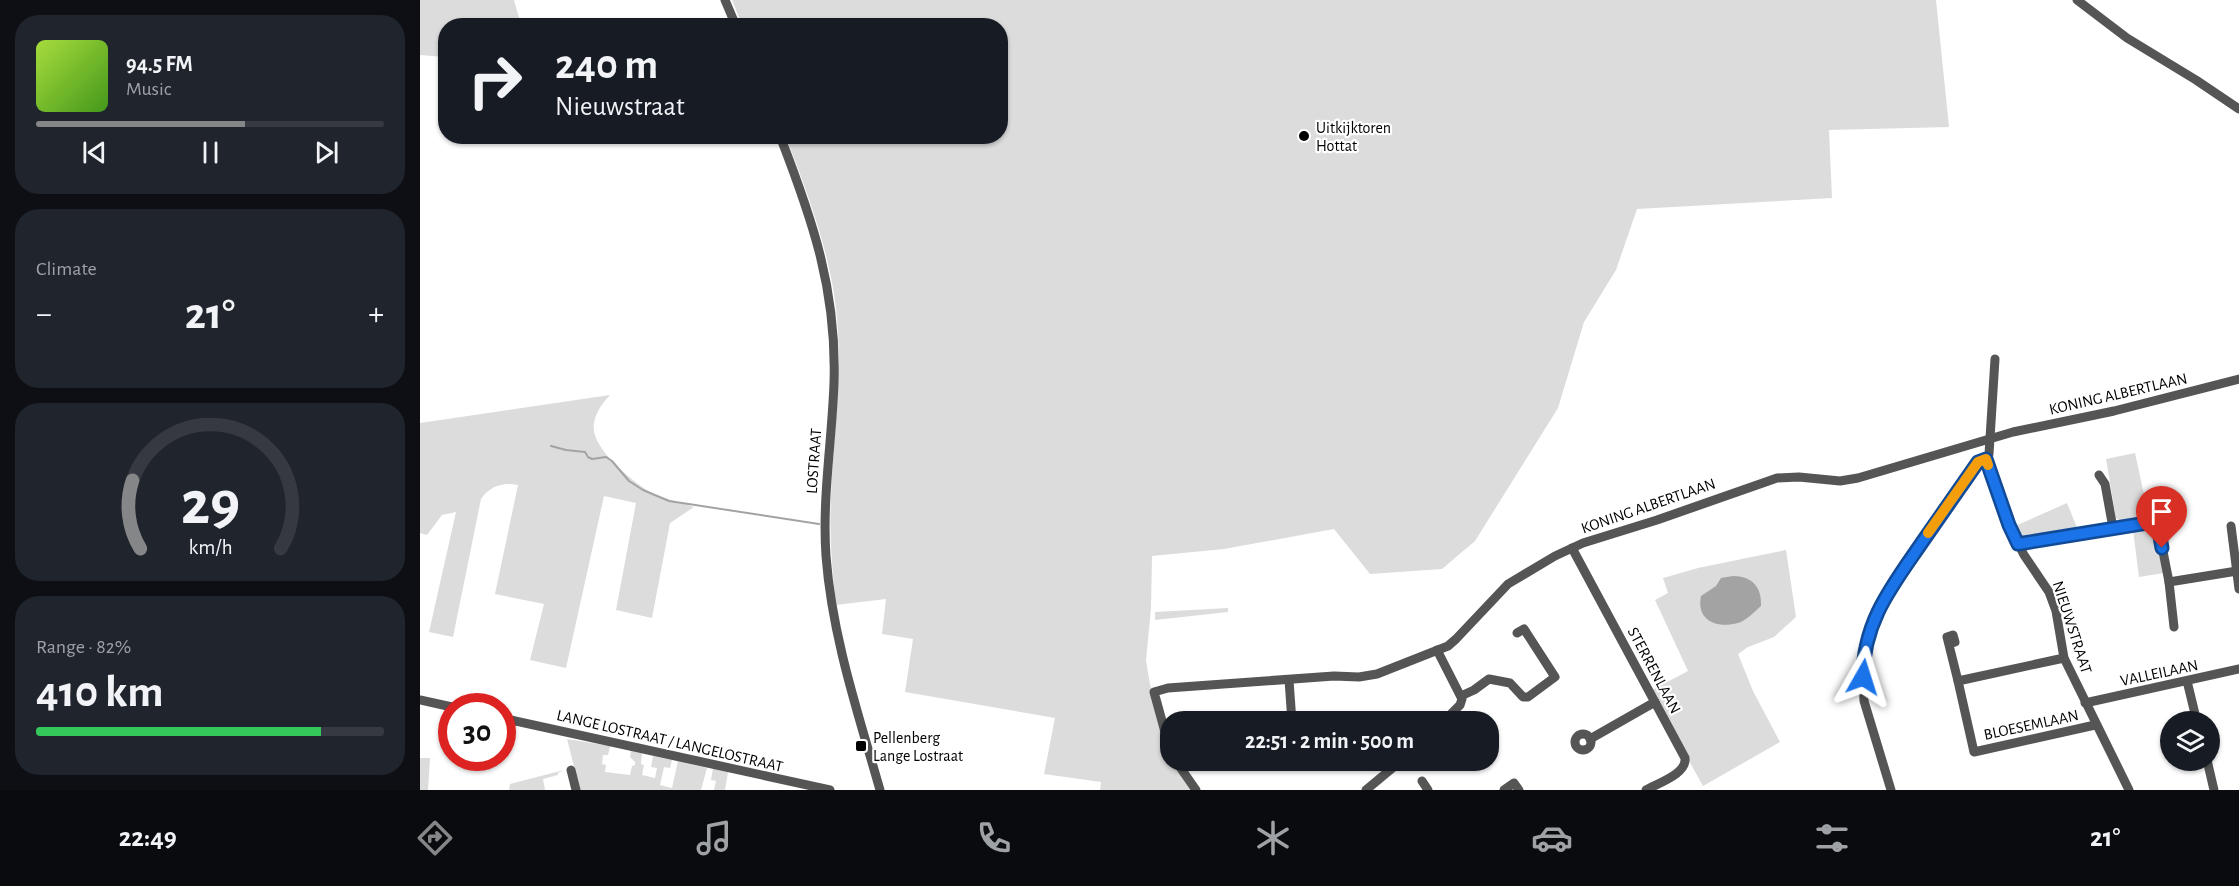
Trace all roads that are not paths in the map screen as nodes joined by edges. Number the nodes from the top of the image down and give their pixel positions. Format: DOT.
graph roads {
  1 [pos="726,0"];
  2 [pos="2077,0"];
  3 [pos="733,18"];
  4 [pos="2239,109"];
  5 [pos="783,144"];
  6 [pos="1995,359"];
  7 [pos="2239,379"];
  8 [pos="1989,440"];
  9 [pos="1986,459"];
  10 [pos="2099,475"];
  11 [pos="2231,526"];
  12 [pos="2114,528"];
  13 [pos="2018,544"];
  14 [pos="1572,548"];
  15 [pos="2236,571"];
  16 [pos="2169,582"];
  17 [pos="2239,589"];
  18 [pos="2174,627"];
  19 [pos="1517,633"];
  20 [pos="1949,644"];
  21 [pos="1437,650"];
  22 [pos="2064,658"];
  23 [pos="2239,669"];
  24 [pos="1289,680"];
  25 [pos="1958,681"];
  26 [pos="2187,681"];
  27 [pos="1461,696"];
  28 [pos="420,700"];
  29 [pos="1655,702"];
  30 [pos="2085,703"];
  31 [pos="438,704"];
  32 [pos="1291,711"];
  33 [pos="1454,711"];
  34 [pos="2194,711"];
  35 [pos="1160,714"];
  36 [pos="516,721"];
  37 [pos="2095,725"];
  38 [pos="1590,739"];
  39 [pos="572,770"];
  40 [pos="1183,771"];
  41 [pos="1389,771"];
  42 [pos="2210,771"];
  43 [pos="576,790"];
  44 [pos="830,790"];
  45 [pos="880,790"];
  46 [pos="1196,790"];
  47 [pos="1366,790"];
  48 [pos="1504,790"];
  49 [pos="1519,790"];
  50 [pos="1646,790"];
  51 [pos="1891,790"];
  52 [pos="2129,790"];
  53 [pos="2214,790"];
  1 -- 3 [label="street"];
  2 -- 4 [label="street"];
  5 -- 45 [label="street, LOSTRAAT"];
  6 -- 8 [label="street, NIEUWSTRAAT"];
  7 -- 8 [label="street, KONING ALBERTLAAN"];
  8 -- 9 [label="street, NIEUWSTRAAT"];
  8 -- 14 [label="street, KONING ALBERTLAAN"];
  9 -- 13 [label="street, NIEUWSTRAAT"];
  9 -- 51 [label="street"];
  10 -- 12 [label="street"];
  11 -- 15 [label="street"];
  12 -- 13 [label="street"];
  12 -- 16 [label="street"];
  13 -- 22 [label="street, NIEUWSTRAAT"];
  14 -- 21 [label="street, KONING ALBERTLAAN"];
  14 -- 29 [label="street, STERRENLAAN"];
  15 -- 16 [label="street"];
  15 -- 17 [label="street"];
  16 -- 18 [label="street"];
  19 -- 27 [label="street"];
  20 -- 25 [label="street, BLOESEMLAAN"];
  21 -- 24 [label="street, KONING ALBERTLAAN"];
  21 -- 27 [label="street"];
  22 -- 25 [label="street"];
  22 -- 30 [label="street, NIEUWSTRAAT"];
  23 -- 26 [label="street, VALLEILAAN"];
  24 -- 32 [label="street"];
  24 -- 35 [label="street, KONING ALBERTLAAN"];
  25 -- 37 [label="street, BLOESEMLAAN"];
  26 -- 30 [label="street, VALLEILAAN"];
  26 -- 34 [label="street"];
  27 -- 33 [label="street"];
  28 -- 31 [label="street"];
  29 -- 38 [label="street"];
  29 -- 50 [label="street, STERRENLAAN"];
  30 -- 37 [label="street, NIEUWSTRAAT"];
  36 -- 44 [label="street, LANGE LOSTRAAT / LANGELOSTRAAT"];
  37 -- 52 [label="street, NIEUWSTRAAT"];
  39 -- 43 [label="street"];
  40 -- 46 [label="street"];
  41 -- 47 [label="street"];
  42 -- 53 [label="street"];
  48 -- 49 [label="street"];
}
